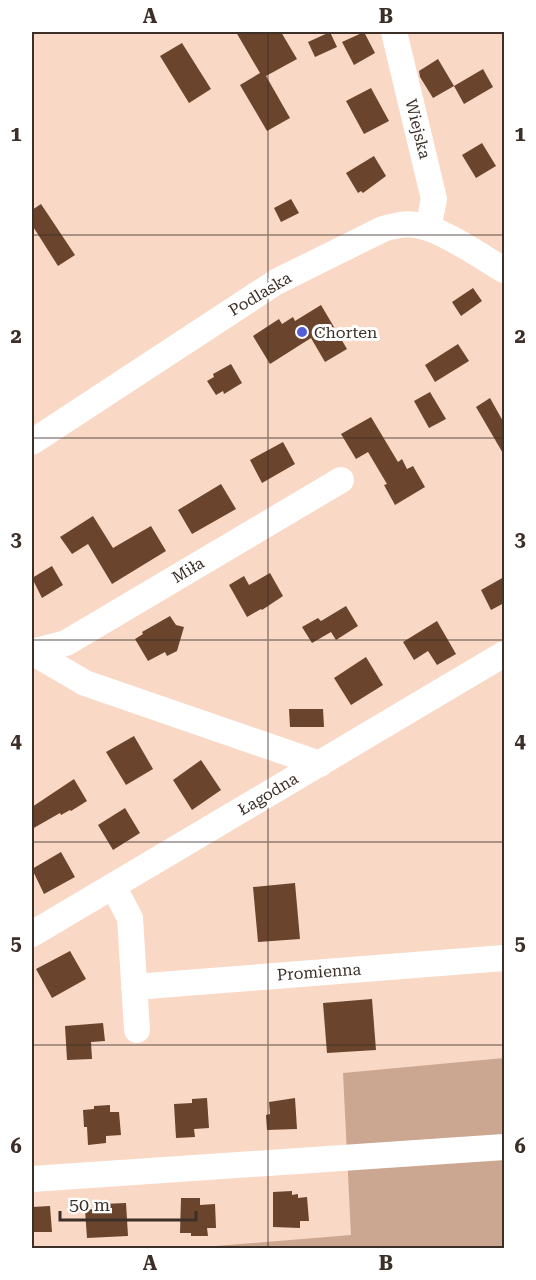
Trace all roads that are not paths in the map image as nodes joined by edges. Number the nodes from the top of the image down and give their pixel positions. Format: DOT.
graph roads {
  1 [pos="394,32"];
  2 [pos="428,228"];
  3 [pos="504,270"];
  4 [pos="32,442"];
  5 [pos="340,480"];
  6 [pos="32,652"];
  7 [pos="504,654"];
  8 [pos="320,764"];
  9 [pos="113,886"];
  10 [pos="32,934"];
  11 [pos="504,958"];
  12 [pos="134,987"];
  13 [pos="137,1030"];
  14 [pos="504,1147"];
  15 [pos="32,1179"];
  1 -- 2 [label="street, Wiejska"];
  2 -- 3 [label="street, Podlaska"];
  2 -- 4 [label="street, Podlaska"];
  5 -- 6 [label="street, Miła"];
  6 -- 8 [label="street"];
  7 -- 8 [label="street, Łagodna"];
  8 -- 9 [label="street, Łagodna"];
  9 -- 10 [label="street, Łagodna"];
  9 -- 12 [label="street"];
  11 -- 12 [label="street, Promienna"];
  12 -- 13 [label="street"];
  14 -- 15 [label="street"];
}
